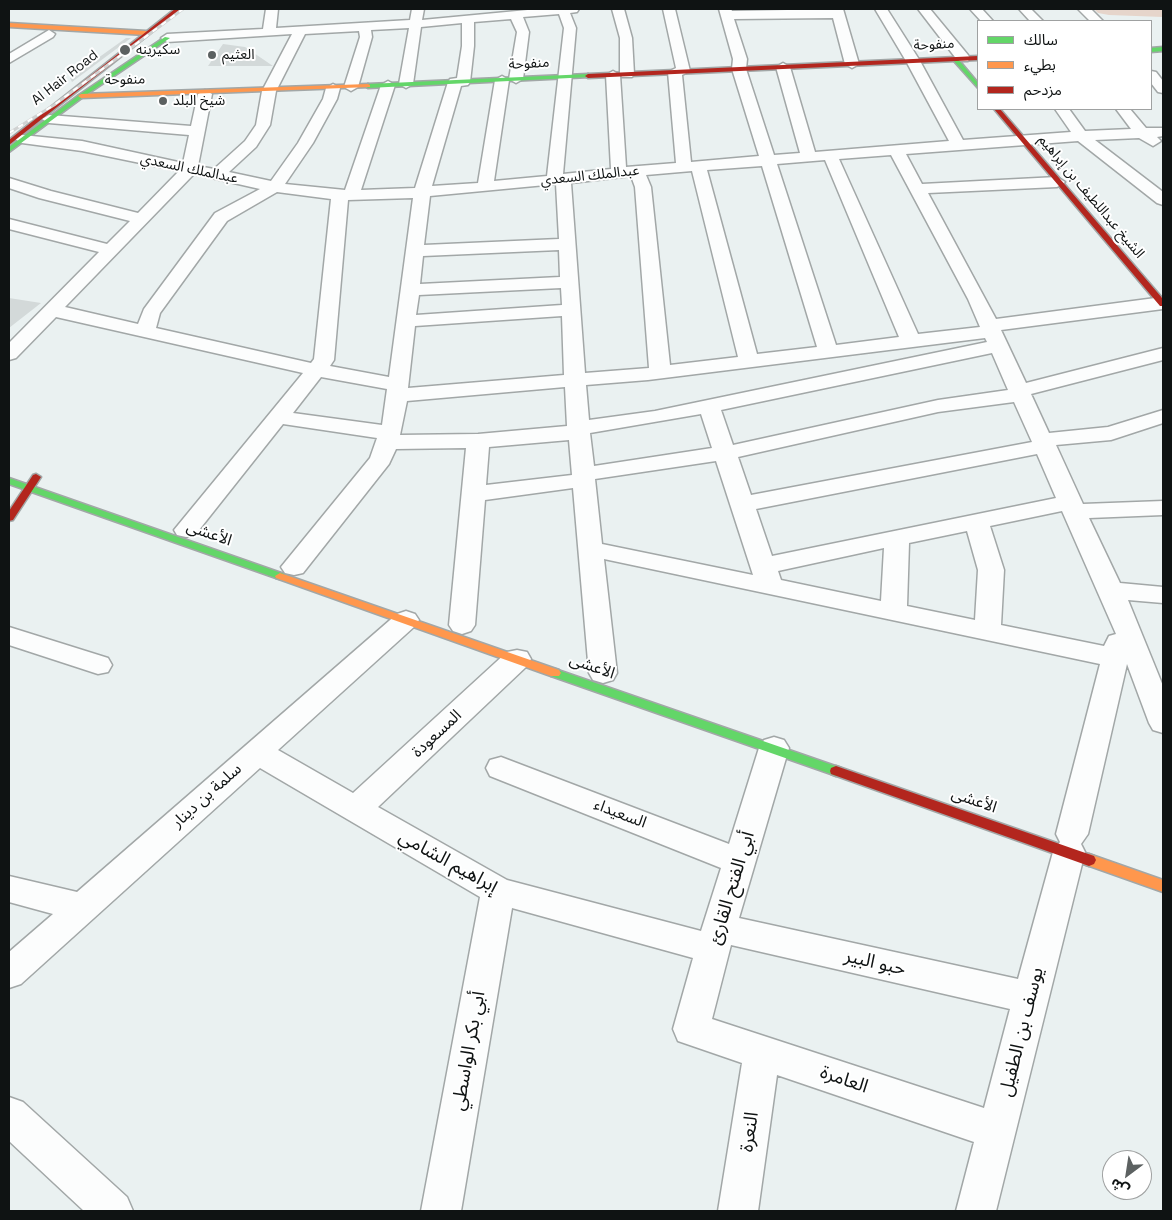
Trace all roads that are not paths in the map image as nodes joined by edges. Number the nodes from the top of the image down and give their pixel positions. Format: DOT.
graph roads {
  1 [pos="166,9"];
  2 [pos="178,9"];
  3 [pos="272,9"];
  4 [pos="373,9"];
  5 [pos="418,9"];
  6 [pos="568,9"];
  7 [pos="618,9"];
  8 [pos="669,9"];
  9 [pos="881,9"];
  10 [pos="924,9"];
  11 [pos="976,9"];
  12 [pos="1025,9"];
  13 [pos="1084,9"];
  14 [pos="546,10"];
  15 [pos="838,11"];
  16 [pos="497,12"];
  17 [pos="726,12"];
  18 [pos="780,12"];
  19 [pos="516,14"];
  20 [pos="322,15"];
  21 [pos="468,19"];
  22 [pos="986,20"];
  23 [pos="1036,20"];
  24 [pos="1096,20"];
  25 [pos="416,24"];
  26 [pos="9,25"];
  27 [pos="371,26"];
  28 [pos="320,29"];
  29 [pos="300,30"];
  30 [pos="9,32"];
  31 [pos="269,32"];
  32 [pos="48,34"];
  33 [pos="107,34"];
  34 [pos="131,37"];
  35 [pos="168,38"];
  36 [pos="977,58"];
  37 [pos="9,59"];
  38 [pos="959,59"];
  39 [pos="913,61"];
  40 [pos="852,64"];
  41 [pos="783,67"];
  42 [pos="739,69"];
  43 [pos="79,72"];
  44 [pos="679,72"];
  45 [pos="620,74"];
  46 [pos="1152,76"];
  47 [pos="565,77"];
  48 [pos="509,80"];
  49 [pos="459,82"];
  50 [pos="406,84"];
  51 [pos="388,85"];
  52 [pos="977,85"];
  53 [pos="351,87"];
  54 [pos="333,88"];
  55 [pos="1163,89"];
  56 [pos="269,91"];
  57 [pos="205,94"];
  58 [pos="81,96"];
  59 [pos="998,110"];
  60 [pos="1063,110"];
  61 [pos="1125,110"];
  62 [pos="49,119"];
  63 [pos="199,131"];
  64 [pos="1163,132"];
  65 [pos="1142,133"];
  66 [pos="1081,136"];
  67 [pos="14,137"];
  68 [pos="1022,139"];
  69 [pos="958,144"];
  70 [pos="1163,149"];
  71 [pos="9,150"];
  72 [pos="896,150"];
  73 [pos="830,155"];
  74 [pos="809,157"];
  75 [pos="766,160"];
  76 [pos="691,167"];
  77 [pos="190,169"];
  78 [pos="637,172"];
  79 [pos="618,173"];
  80 [pos="217,175"];
  81 [pos="558,180"];
  82 [pos="1057,182"];
  83 [pos="9,183"];
  84 [pos="275,187"];
  85 [pos="485,187"];
  86 [pos="918,189"];
  87 [pos="422,192"];
  88 [pos="345,195"];
  89 [pos="1163,200"];
  90 [pos="142,219"];
  91 [pos="9,224"];
  92 [pos="568,244"];
  93 [pos="111,250"];
  94 [pos="415,251"];
  95 [pos="570,282"];
  96 [pos="410,290"];
  97 [pos="1163,304"];
  98 [pos="52,310"];
  99 [pos="572,310"];
  100 [pos="406,321"];
  101 [pos="146,331"];
  102 [pos="994,334"];
  103 [pos="911,341"];
  104 [pos="828,351"];
  105 [pos="9,354"];
  106 [pos="1163,354"];
  107 [pos="749,361"];
  108 [pos="316,370"];
  109 [pos="660,372"];
  110 [pos="575,379"];
  111 [pos="397,390"];
  112 [pos="1020,393"];
  113 [pos="709,406"];
  114 [pos="1163,416"];
  115 [pos="278,417"];
  116 [pos="578,430"];
  117 [pos="388,438"];
  118 [pos="478,441"];
  119 [pos="1044,443"];
  120 [pos="727,454"];
  121 [pos="24,474"];
  122 [pos="583,477"];
  123 [pos="9,481"];
  124 [pos="29,488"];
  125 [pos="474,494"];
  126 [pos="744,504"];
  127 [pos="1072,506"];
  128 [pos="1163,508"];
  129 [pos="9,518"];
  130 [pos="976,522"];
  131 [pos="186,530"];
  132 [pos="897,538"];
  133 [pos="591,549"];
  134 [pos="294,567"];
  135 [pos="766,576"];
  136 [pos="1111,590"];
  137 [pos="1163,595"];
  138 [pos="894,612"];
  139 [pos="1124,619"];
  140 [pos="406,620"];
  141 [pos="461,625"];
  142 [pos="987,632"];
  143 [pos="9,636"];
  144 [pos="1115,658"];
  145 [pos="517,659"];
  146 [pos="98,665"];
  147 [pos="603,673"];
  148 [pos="1163,723"];
  149 [pos="774,748"];
  150 [pos="257,752"];
  151 [pos="501,768"];
  152 [pos="356,809"];
  153 [pos="1071,839"];
  154 [pos="739,861"];
  155 [pos="1163,886"];
  156 [pos="9,888"];
  157 [pos="498,891"];
  158 [pos="82,907"];
  159 [pos="716,938"];
  160 [pos="9,973"];
  161 [pos="1031,998"];
  162 [pos="691,1029"];
  163 [pos="762,1052"];
  164 [pos="9,1115"];
  165 [pos="997,1131"];
  166 [pos="113,1211"];
  167 [pos="441,1211"];
  168 [pos="738,1211"];
  169 [pos="976,1211"];
  1 -- 34 [label="street, Al Hair Road"];
  2 -- 34 [label="street, Al Hair Road"];
  3 -- 31 [label="street"];
  4 -- 27 [label="street"];
  5 -- 25 [label="street"];
  6 -- 14 [label="street"];
  6 -- 47 [label="street"];
  7 -- 45 [label="street"];
  8 -- 44 [label="street"];
  9 -- 39 [label="street"];
  10 -- 38 [label="street"];
  11 -- 22 [label="street"];
  12 -- 23 [label="street"];
  13 -- 24 [label="street"];
  14 -- 19 [label="street"];
  15 -- 18 [label="street"];
  15 -- 40 [label="street"];
  16 -- 19 [label="street"];
  16 -- 21 [label="street"];
  17 -- 18 [label="street"];
  17 -- 42 [label="street"];
  19 -- 48 [label="street"];
  20 -- 28 [label="street"];
  21 -- 25 [label="street"];
  21 -- 49 [label="street"];
  25 -- 27 [label="street"];
  25 -- 50 [label="street"];
  26 -- 33 [label="street"];
  27 -- 28 [label="street"];
  27 -- 53 [label="street"];
  28 -- 29 [label="street"];
  29 -- 31 [label="street"];
  29 -- 56 [label="street"];
  30 -- 32 [label="street"];
  31 -- 35 [label="street"];
  32 -- 33 [label="street"];
  32 -- 37 [label="street"];
  33 -- 34 [label="street"];
  34 -- 67 [label="street, Al Hair Road"];
  35 -- 58 [label="street"];
  36 -- 38 [label="street, منفوحة"];
  38 -- 39 [label="street, منفوحة"];
  38 -- 52 [label="street"];
  39 -- 40 [label="street, منفوحة"];
  39 -- 69 [label="street"];
  40 -- 41 [label="street, منفوحة"];
  41 -- 42 [label="street, منفوحة"];
  41 -- 74 [label="street"];
  42 -- 44 [label="street, منفوحة"];
  42 -- 75 [label="street"];
  43 -- 67 [label="street, Al Hair Road"];
  44 -- 45 [label="street, منفوحة"];
  44 -- 76 [label="street"];
  45 -- 47 [label="street, منفوحة"];
  45 -- 79 [label="street"];
  46 -- 55 [label="street"];
  47 -- 48 [label="street, منفوحة"];
  47 -- 81 [label="street"];
  48 -- 49 [label="street, منفوحة"];
  48 -- 85 [label="street"];
  49 -- 50 [label="street, منفوحة"];
  49 -- 87 [label="street"];
  50 -- 51 [label="street, منفوحة"];
  51 -- 53 [label="street, منفوحة"];
  51 -- 88 [label="street"];
  53 -- 54 [label="street, منفوحة"];
  54 -- 56 [label="street, منفوحة"];
  54 -- 84 [label="street"];
  56 -- 57 [label="street, منفوحة"];
  56 -- 80 [label="street"];
  57 -- 58 [label="street, منفوحة"];
  57 -- 63 [label="street"];
  58 -- 62 [label="street"];
  59 -- 68 [label="street, الشيخ عبداللطيف بن إبراهيم"];
  60 -- 66 [label="street"];
  61 -- 65 [label="street"];
  62 -- 63 [label="street"];
  62 -- 67 [label="street"];
  63 -- 77 [label="street"];
  64 -- 65 [label="street, عبدالملك السعدي"];
  65 -- 66 [label="street, عبدالملك السعدي"];
  65 -- 70 [label="street"];
  66 -- 68 [label="street, عبدالملك السعدي"];
  66 -- 89 [label="street"];
  67 -- 71 [label="street"];
  67 -- 77 [label="street, عبدالملك السعدي"];
  68 -- 69 [label="street, عبدالملك السعدي"];
  68 -- 82 [label="street, الشيخ عبداللطيف بن إبراهيم"];
  69 -- 72 [label="street, عبدالملك السعدي"];
  72 -- 73 [label="street, عبدالملك السعدي"];
  72 -- 86 [label="street"];
  73 -- 74 [label="street, عبدالملك السعدي"];
  73 -- 103 [label="street"];
  74 -- 75 [label="street, عبدالملك السعدي"];
  75 -- 76 [label="street, عبدالملك السعدي"];
  75 -- 104 [label="street"];
  76 -- 78 [label="street, عبدالملك السعدي"];
  76 -- 107 [label="street"];
  77 -- 80 [label="street, عبدالملك السعدي"];
  77 -- 90 [label="street"];
  78 -- 79 [label="street, عبدالملك السعدي"];
  78 -- 109 [label="street"];
  79 -- 81 [label="street, عبدالملك السعدي"];
  80 -- 84 [label="street, عبدالملك السعدي"];
  81 -- 85 [label="street, عبدالملك السعدي"];
  81 -- 92 [label="street"];
  82 -- 86 [label="street"];
  82 -- 97 [label="street, الشيخ عبداللطيف بن إبراهيم"];
  83 -- 90 [label="street"];
  84 -- 88 [label="street, عبدالملك السعدي"];
  84 -- 101 [label="street"];
  85 -- 87 [label="street, عبدالملك السعدي"];
  86 -- 102 [label="street"];
  87 -- 88 [label="street, عبدالملك السعدي"];
  87 -- 94 [label="street"];
  88 -- 108 [label="street"];
  90 -- 93 [label="street"];
  91 -- 93 [label="street"];
  92 -- 94 [label="street"];
  92 -- 95 [label="street"];
  93 -- 98 [label="street"];
  94 -- 96 [label="street"];
  95 -- 96 [label="street"];
  95 -- 99 [label="street"];
  96 -- 100 [label="street"];
  97 -- 102 [label="street"];
  98 -- 101 [label="street"];
  98 -- 105 [label="street"];
  99 -- 100 [label="street"];
  99 -- 110 [label="street"];
  100 -- 111 [label="street"];
  101 -- 108 [label="street"];
  102 -- 103 [label="street"];
  102 -- 112 [label="street"];
  102 -- 113 [label="street"];
  103 -- 104 [label="street"];
  104 -- 107 [label="street"];
  106 -- 112 [label="street"];
  107 -- 109 [label="street"];
  108 -- 111 [label="street"];
  108 -- 115 [label="street"];
  109 -- 110 [label="street"];
  110 -- 111 [label="street"];
  110 -- 116 [label="street"];
  111 -- 117 [label="street"];
  112 -- 119 [label="street"];
  112 -- 120 [label="street"];
  113 -- 116 [label="street"];
  113 -- 120 [label="street"];
  114 -- 119 [label="street"];
  115 -- 117 [label="street"];
  115 -- 131 [label="street"];
  116 -- 118 [label="street"];
  116 -- 122 [label="street"];
  117 -- 118 [label="street"];
  117 -- 134 [label="street"];
  118 -- 125 [label="street"];
  119 -- 126 [label="street"];
  119 -- 127 [label="street"];
  120 -- 122 [label="street"];
  120 -- 126 [label="street"];
  121 -- 124 [label="street"];
  122 -- 125 [label="street"];
  122 -- 133 [label="street"];
  123 -- 124 [label="street, الأعشى"];
  124 -- 129 [label="street"];
  124 -- 140 [label="street, الأعشى"];
  125 -- 141 [label="street"];
  126 -- 135 [label="street"];
  127 -- 128 [label="street"];
  127 -- 130 [label="street"];
  127 -- 136 [label="street"];
  130 -- 132 [label="street"];
  130 -- 142 [label="street"];
  132 -- 135 [label="street"];
  132 -- 138 [label="street"];
  133 -- 135 [label="street"];
  133 -- 147 [label="street"];
  135 -- 138 [label="street"];
  136 -- 137 [label="street"];
  136 -- 139 [label="street"];
  138 -- 142 [label="street"];
  139 -- 144 [label="street, يوسف بن الطفيل"];
  139 -- 148 [label="street"];
  140 -- 145 [label="street, الأعشى"];
  140 -- 150 [label="street, سلمة بن دينار"];
  142 -- 144 [label="street"];
  143 -- 146 [label="street"];
  144 -- 153 [label="street, يوسف بن الطفيل"];
  145 -- 149 [label="street, الأعشى"];
  145 -- 152 [label="street, المسعودة"];
  149 -- 153 [label="street, الأعشى"];
  149 -- 154 [label="street, أبي الفتح القارئ"];
  150 -- 152 [label="street, إبراهيم الشامي"];
  150 -- 158 [label="street, سلمة بن دينار"];
  151 -- 154 [label="street, السعيداء"];
  152 -- 157 [label="street, إبراهيم الشامي"];
  153 -- 155 [label="street, الأعشى"];
  153 -- 161 [label="street, يوسف بن الطفيل"];
  154 -- 159 [label="street, أبي الفتح القارئ"];
  156 -- 158 [label="street"];
  157 -- 159 [label="street, إبراهيم الشامي"];
  157 -- 167 [label="street, أبي بكر الواسطي"];
  158 -- 160 [label="street, سلمة بن دينار"];
  159 -- 161 [label="street, حبو البير"];
  159 -- 162 [label="street, أبي الفتح القارئ"];
  161 -- 165 [label="street, يوسف بن الطفيل"];
  162 -- 163 [label="street, العامرة"];
  163 -- 165 [label="street, العامرة"];
  163 -- 168 [label="street, النعرة"];
  164 -- 166 [label="street"];
  165 -- 169 [label="street, يوسف بن الطفيل"];
}
